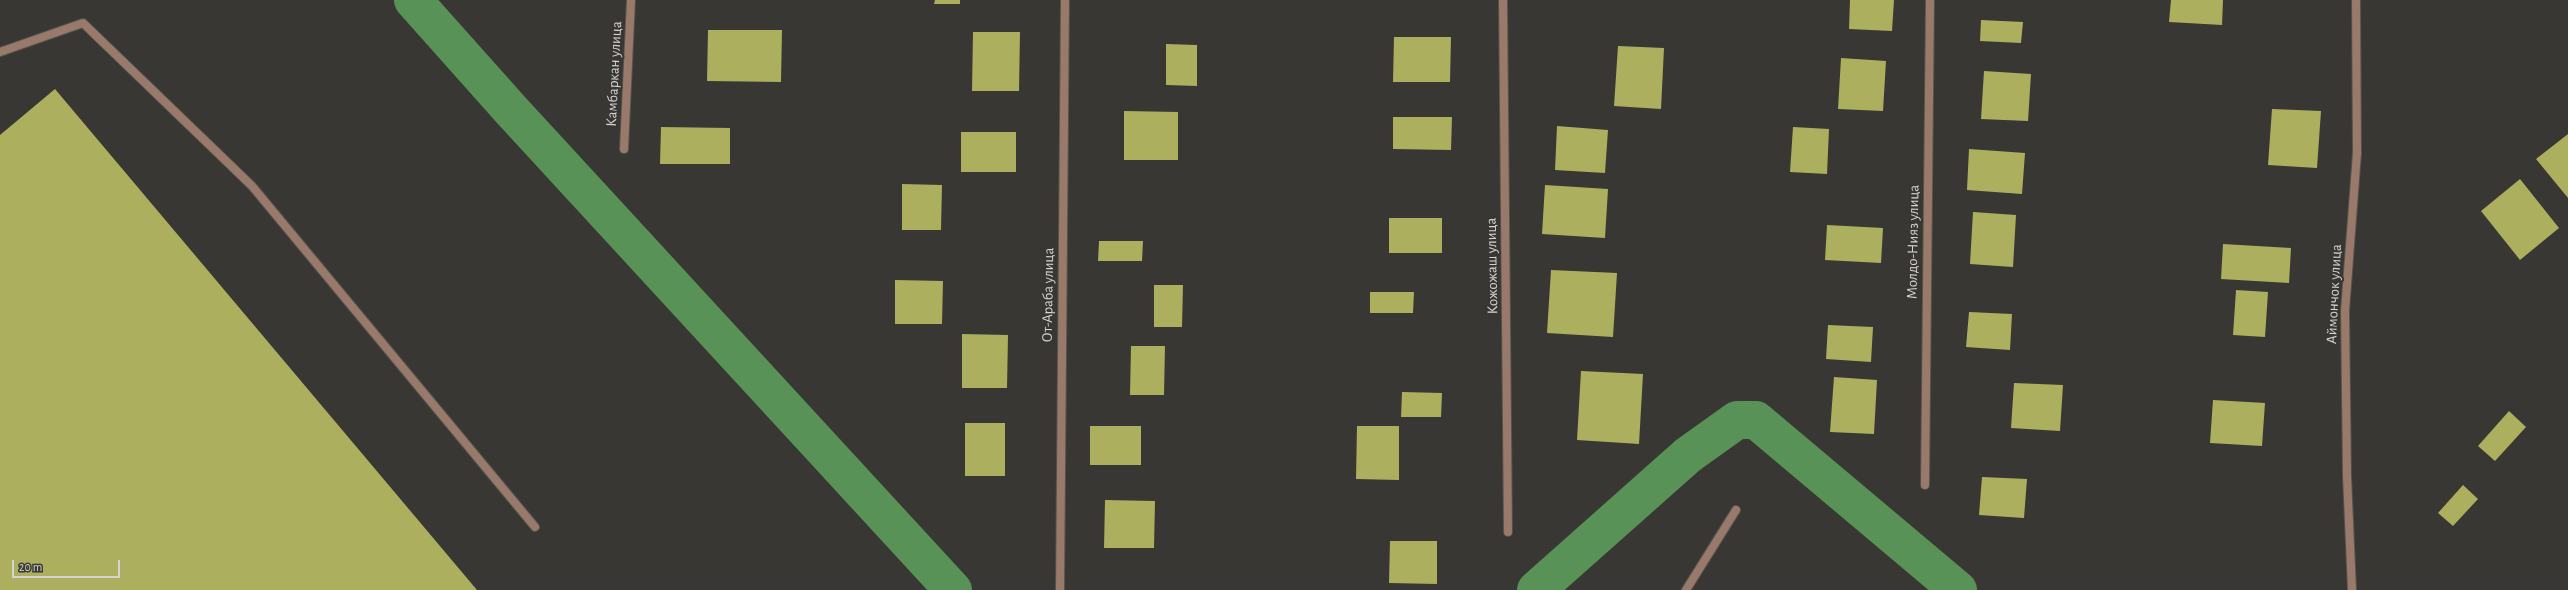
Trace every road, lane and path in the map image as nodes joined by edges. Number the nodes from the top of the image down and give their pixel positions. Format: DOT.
graph roads {
  1 [pos="631,0"];
  2 [pos="1065,0"];
  3 [pos="1503,0"];
  4 [pos="1930,0"];
  5 [pos="2356,0"];
  6 [pos="0,52"];
  7 [pos="624,149"];
  8 [pos="1925,485"];
  9 [pos="1736,510"];
  10 [pos="535,526"];
  11 [pos="1508,532"];
  12 [pos="1060,590"];
  13 [pos="1686,590"];
  14 [pos="2352,590"];
  1 -- 7 [label="street, Камбаркан улица"];
  2 -- 12 [label="street, От-Араба улица"];
  3 -- 11 [label="street, Кожожаш улица"];
  4 -- 8 [label="street, Молдо-Нияз улица"];
  5 -- 14 [label="street, Аймончок улица"];
  6 -- 10 [label="street"];
  9 -- 13 [label="street"];
}
